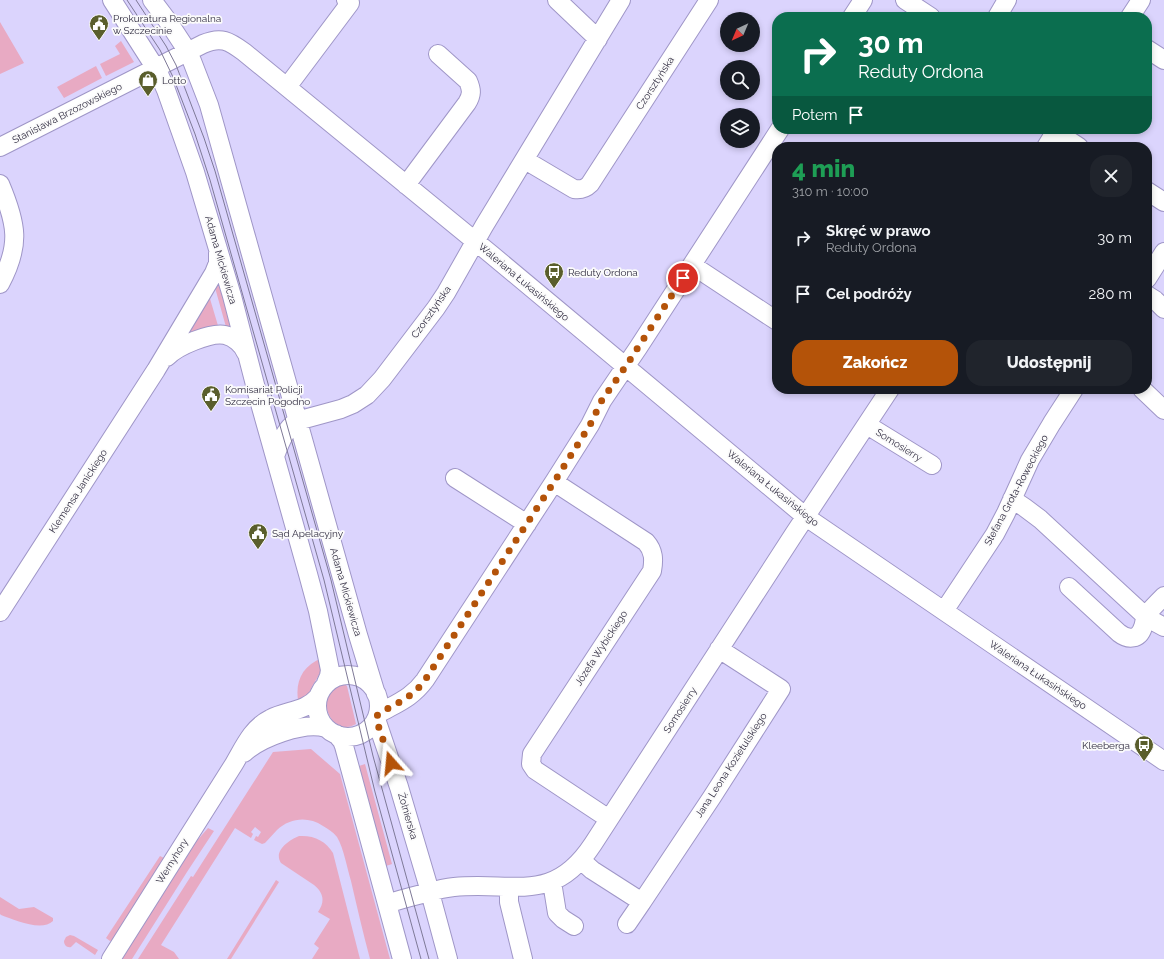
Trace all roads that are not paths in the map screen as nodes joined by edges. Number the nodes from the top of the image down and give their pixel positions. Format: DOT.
graph roads {
  1 [pos="112,0"];
  2 [pos="152,0"];
  3 [pos="346,0"];
  4 [pos="557,0"];
  5 [pos="621,0"];
  6 [pos="709,0"];
  7 [pos="863,0"];
  8 [pos="905,0"];
  9 [pos="1008,0"];
  10 [pos="1141,0"];
  11 [pos="855,12"];
  12 [pos="923,12"];
  13 [pos="1000,12"];
  14 [pos="1133,12"];
  15 [pos="598,39"];
  16 [pos="187,52"];
  17 [pos="1152,53"];
  18 [pos="438,54"];
  19 [pos="1164,60"];
  20 [pos="156,68"];
  21 [pos="287,88"];
  22 [pos="777,134"];
  23 [pos="1060,134"];
  24 [pos="1072,142"];
  25 [pos="0,147"];
  26 [pos="525,160"];
  27 [pos="0,184"];
  28 [pos="406,185"];
  29 [pos="1152,194"];
  30 [pos="1164,202"];
  31 [pos="475,241"];
  32 [pos="217,245"];
  33 [pos="1164,252"];
  34 [pos="692,265"];
  35 [pos="1152,271"];
  36 [pos="0,284"];
  37 [pos="1152,298"];
  38 [pos="1164,309"];
  39 [pos="772,318"];
  40 [pos="247,354"];
  41 [pos="626,366"];
  42 [pos="156,370"];
  43 [pos="887,394"];
  44 [pos="1071,394"];
  45 [pos="1147,394"];
  46 [pos="1164,410"];
  47 [pos="298,421"];
  48 [pos="867,425"];
  49 [pos="275,456"];
  50 [pos="932,465"];
  51 [pos="455,478"];
  52 [pos="554,482"];
  53 [pos="1012,499"];
  54 [pos="806,516"];
  55 [pos="528,524"];
  56 [pos="1069,587"];
  57 [pos="1164,596"];
  58 [pos="944,611"];
  59 [pos="0,612"];
  60 [pos="1146,616"];
  61 [pos="1164,627"];
  62 [pos="720,649"];
  63 [pos="322,690"];
  64 [pos="376,694"];
  65 [pos="377,716"];
  66 [pos="331,731"];
  67 [pos="1164,761"];
  68 [pos="234,764"];
  69 [pos="610,819"];
  70 [pos="581,860"];
  71 [pos="552,882"];
  72 [pos="509,887"];
  73 [pos="430,892"];
  74 [pos="642,902"];
  75 [pos="387,904"];
  76 [pos="627,924"];
  77 [pos="574,926"];
  78 [pos="111,959"];
  79 [pos="402,959"];
  80 [pos="448,959"];
  81 [pos="523,959"];
  1 -- 20 [label="street, Adama Mickiewicza"];
  2 -- 16 [label="street, Adama Mickiewicza"];
  3 -- 21 [label="street"];
  4 -- 15 [label="street"];
  5 -- 15 [label="street, Czorsztyńska"];
  6 -- 26 [label="street, Czorsztyńska"];
  7 -- 11 [label="street"];
  8 -- 12 [label="street"];
  9 -- 13 [label="street"];
  10 -- 14 [label="street"];
  15 -- 26 [label="street, Czorsztyńska"];
  16 -- 20 [label="street"];
  16 -- 21 [label="street, Waleriana Łukasińskiego"];
  16 -- 47 [label="street, Adama Mickiewicza"];
  17 -- 19 [label="street"];
  18 -- 28 [label="street"];
  20 -- 25 [label="street, Stanisława Brzozowskiego"];
  20 -- 32 [label="street, Adama Mickiewicza"];
  21 -- 28 [label="street, Waleriana Łukasińskiego"];
  22 -- 34 [label="street"];
  23 -- 24 [label="street"];
  26 -- 31 [label="street, Czorsztyńska"];
  27 -- 36 [label="street"];
  28 -- 31 [label="street, Waleriana Łukasińskiego"];
  29 -- 30 [label="street"];
  31 -- 41 [label="street, Waleriana Łukasińskiego"];
  31 -- 47 [label="street, Czorsztyńska"];
  32 -- 40 [label="street, Adama Mickiewicza"];
  32 -- 42 [label="street, Klemensa Janickiego"];
  33 -- 35 [label="street"];
  34 -- 39 [label="street"];
  34 -- 41 [label="street"];
  37 -- 38 [label="street"];
  40 -- 42 [label="street, Klemensa Janickiego"];
  40 -- 49 [label="street, Adama Mickiewicza"];
  41 -- 52 [label="street"];
  41 -- 54 [label="street, Waleriana Łukasińskiego"];
  42 -- 59 [label="street, Klemensa Janickiego"];
  43 -- 48 [label="street, Somosierry"];
  44 -- 53 [label="street, Stefana Grota-Roweckiego"];
  45 -- 46 [label="street"];
  47 -- 49 [label="street"];
  47 -- 64 [label="street, Adama Mickiewicza"];
  48 -- 50 [label="street, Somosierry"];
  48 -- 54 [label="street, Somosierry"];
  49 -- 63 [label="street, Adama Mickiewicza"];
  51 -- 55 [label="street"];
  52 -- 55 [label="street"];
  52 -- 69 [label="street, Józefa Wybickiego"];
  53 -- 58 [label="street, Stefana Grota-Roweckiego"];
  53 -- 60 [label="street"];
  54 -- 58 [label="street, Waleriana Łukasińskiego"];
  54 -- 62 [label="street, Somosierry"];
  55 -- 65 [label="street"];
  56 -- 60 [label="street"];
  57 -- 60 [label="street"];
  58 -- 67 [label="street, Waleriana Łukasińskiego"];
  60 -- 61 [label="street"];
  62 -- 69 [label="street, Somosierry"];
  62 -- 74 [label="street, Jana Leona Kozietulskiego"];
  63 -- 64 [label="street"];
  63 -- 66 [label="street"];
  63 -- 68 [label="street, Wernyhory"];
  64 -- 65 [label="street"];
  65 -- 66 [label="street"];
  65 -- 73 [label="street, Żołnierska"];
  66 -- 68 [label="street, Wernyhory"];
  66 -- 75 [label="street"];
  68 -- 78 [label="street, Wernyhory"];
  69 -- 70 [label="street, Somosierry"];
  70 -- 71 [label="street, Somosierry"];
  70 -- 74 [label="street"];
  71 -- 72 [label="street, Somosierry"];
  71 -- 77 [label="street"];
  72 -- 73 [label="street, Somosierry"];
  72 -- 81 [label="street"];
  73 -- 75 [label="street"];
  73 -- 80 [label="street, Żołnierska"];
  74 -- 76 [label="street, Jana Leona Kozietulskiego"];
  75 -- 79 [label="street"];
}
